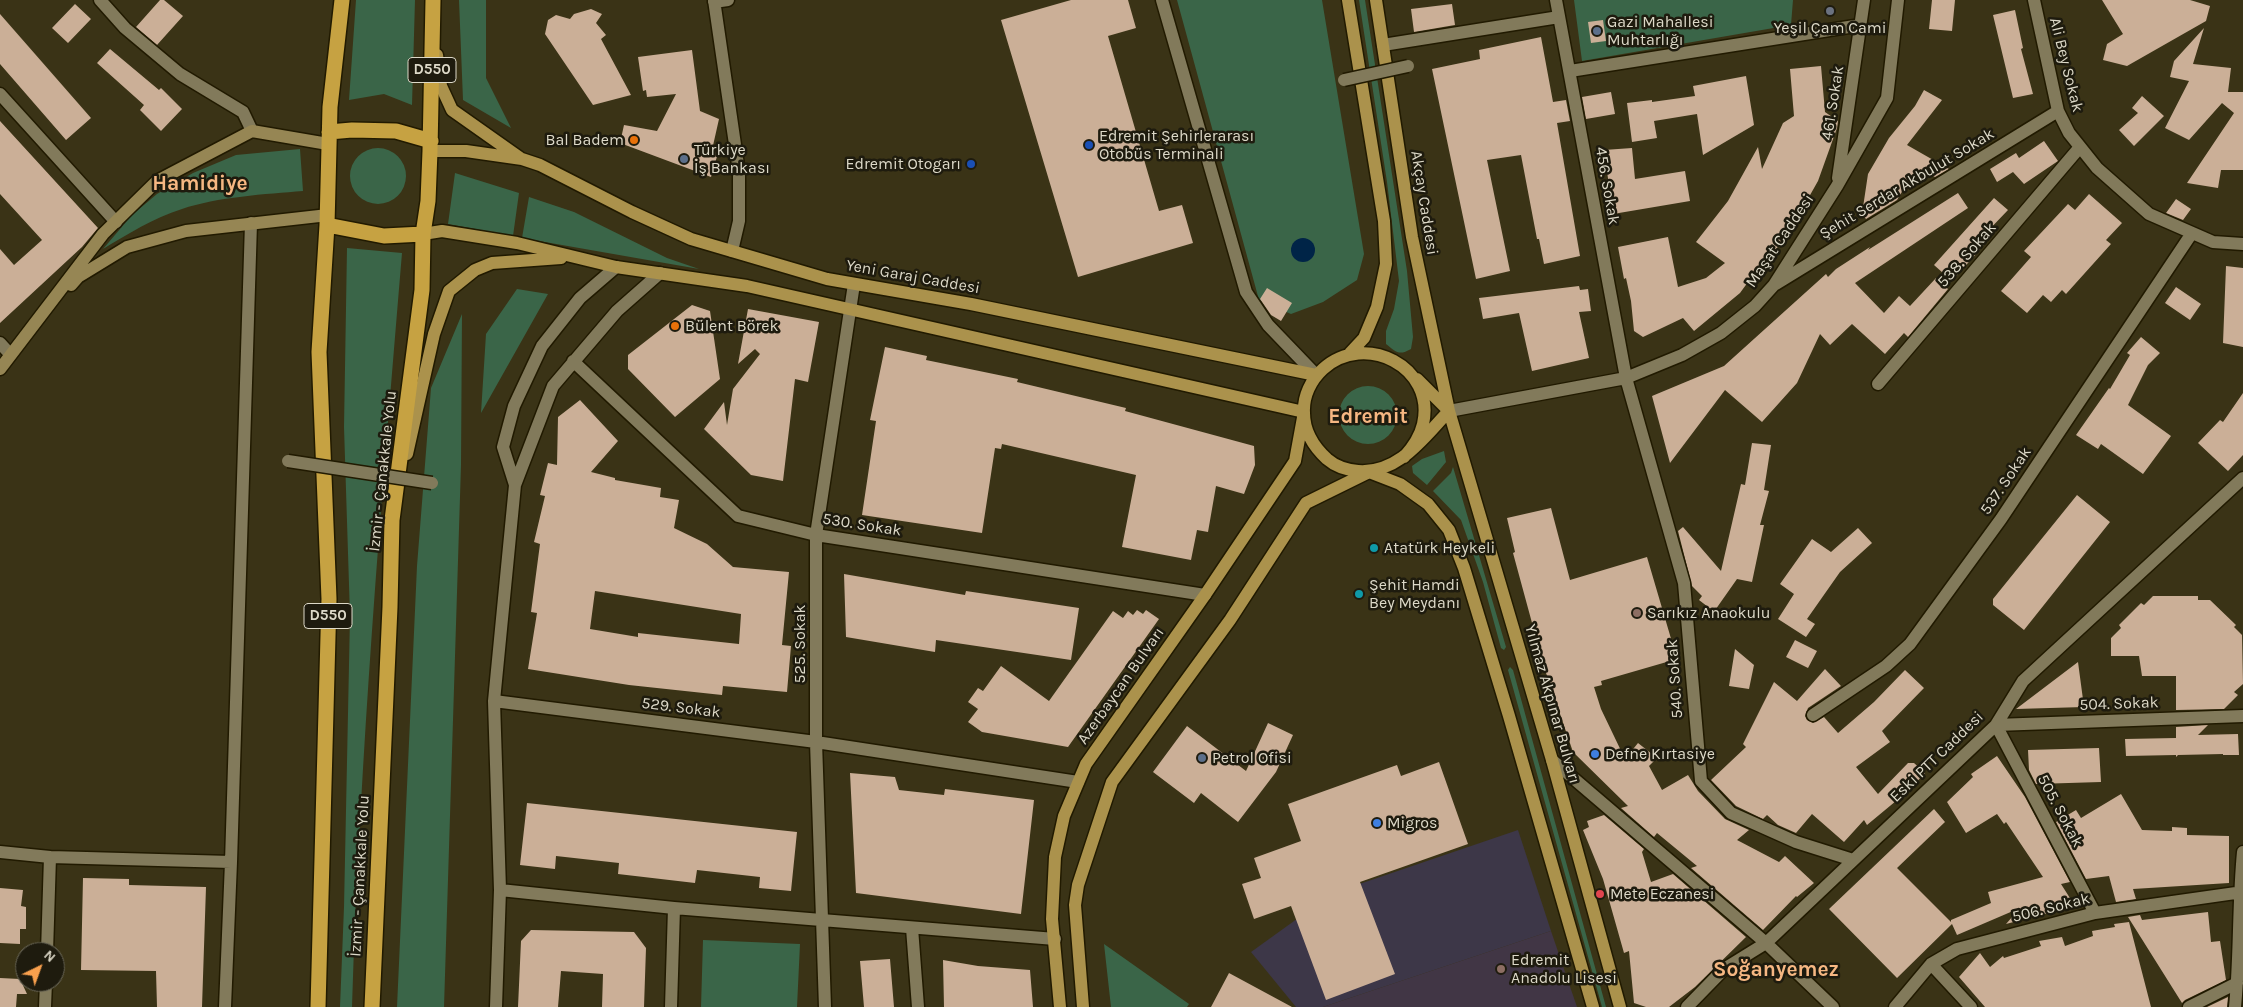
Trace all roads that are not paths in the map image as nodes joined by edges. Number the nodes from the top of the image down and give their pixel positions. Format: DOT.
graph roads {
  1 [pos="100,0"];
  2 [pos="342,0"];
  3 [pos="433,0"];
  4 [pos="728,0"];
  5 [pos="1162,0"];
  6 [pos="1348,0"];
  7 [pos="1376,0"];
  8 [pos="1556,0"];
  9 [pos="1864,0"];
  10 [pos="1898,0"];
  11 [pos="2034,0"];
  12 [pos="714,1"];
  13 [pos="1559,17"];
  14 [pos="1861,25"];
  15 [pos="433,30"];
  16 [pos="1383,45"];
  17 [pos="1408,66"];
  18 [pos="1570,71"];
  19 [pos="1344,80"];
  20 [pos="0,94"];
  21 [pos="2058,111"];
  22 [pos="252,131"];
  23 [pos="328,138"];
  24 [pos="431,146"];
  25 [pos="2080,147"];
  26 [pos="522,159"];
  27 [pos="1837,186"];
  28 [pos="328,220"];
  29 [pos="116,222"];
  30 [pos="251,223"];
  31 [pos="2192,233"];
  32 [pos="424,234"];
  33 [pos="2243,244"];
  34 [pos="732,251"];
  35 [pos="572,257"];
  36 [pos="616,267"];
  37 [pos="660,273"];
  38 [pos="854,284"];
  39 [pos="1774,285"];
  40 [pos="851,309"];
  41 [pos="0,343"];
  42 [pos="1350,353"];
  43 [pos="10,354"];
  44 [pos="574,361"];
  45 [pos="0,369"];
  46 [pos="1406,369"];
  47 [pos="1316,375"];
  48 [pos="1626,378"];
  49 [pos="1878,384"];
  50 [pos="1449,411"];
  51 [pos="1304,412"];
  52 [pos="1404,457"];
  53 [pos="288,461"];
  54 [pos="1369,472"];
  55 [pos="2243,478"];
  56 [pos="432,483"];
  57 [pos="515,485"];
  58 [pos="392,520"];
  59 [pos="816,535"];
  60 [pos="1205,595"];
  61 [pos="494,701"];
  62 [pos="1813,714"];
  63 [pos="2243,716"];
  64 [pos="1996,724"];
  65 [pos="816,742"];
  66 [pos="1552,760"];
  67 [pos="1078,782"];
  68 [pos="0,852"];
  69 [pos="2243,852"];
  70 [pos="50,857"];
  71 [pos="1853,860"];
  72 [pos="231,862"];
  73 [pos="500,890"];
  74 [pos="2241,893"];
  75 [pos="674,908"];
  76 [pos="2095,913"];
  77 [pos="822,920"];
  78 [pos="912,928"];
  79 [pos="1055,939"];
  80 [pos="47,942"];
  81 [pos="1766,943"];
  82 [pos="1931,964"];
  83 [pos="2237,983"];
  84 [pos="46,992"];
  85 [pos="45,1007"];
  86 [pos="225,1007"];
  87 [pos="318,1007"];
  88 [pos="372,1007"];
  89 [pos="496,1007"];
  90 [pos="671,1007"];
  91 [pos="826,1007"];
  92 [pos="918,1007"];
  93 [pos="1060,1007"];
  94 [pos="1084,1007"];
  95 [pos="1593,1007"];
  96 [pos="1620,1007"];
  97 [pos="1687,1007"];
  98 [pos="1833,1007"];
  99 [pos="1895,1007"];
  100 [pos="1970,1007"];
  101 [pos="2189,1007"];
  102 [pos="2235,1007"];
  1 -- 22 [label="street"];
  2 -- 23 [label="highway, D550"];
  3 -- 15 [label="highway, İzmir - Çanakkale Yolu / D550"];
  4 -- 12 [label="street"];
  5 -- 47 [label="street"];
  6 -- 42 [label="main road"];
  7 -- 16 [label="main road, Akçay Caddesi"];
  8 -- 13 [label="street, 456. Sokak"];
  9 -- 14 [label="street, 461. Sokak"];
  10 -- 27 [label="street, Maşat Caddesi"];
  11 -- 21 [label="street, Ali Bey Sokak"];
  12 -- 34 [label="street"];
  13 -- 16 [label="street"];
  13 -- 18 [label="street, 456. Sokak"];
  14 -- 18 [label="street"];
  14 -- 27 [label="street, 461. Sokak"];
  15 -- 24 [label="highway, İzmir - Çanakkale Yolu / D550"];
  15 -- 26 [label="main road"];
  16 -- 50 [label="main road, Akçay Caddesi"];
  17 -- 19 [label="street, bridge"];
  18 -- 48 [label="street, 456. Sokak"];
  20 -- 29 [label="street"];
  21 -- 25 [label="street, Ali Bey Sokak"];
  21 -- 39 [label="street, Şehit Serdar Akbulut Sokak"];
  22 -- 23 [label="main road"];
  22 -- 29 [label="main road"];
  23 -- 24 [label="highway"];
  23 -- 28 [label="highway, D550"];
  24 -- 26 [label="main road"];
  24 -- 32 [label="highway, İzmir - Çanakkale Yolu / D550"];
  25 -- 31 [label="street, Ali Bey Sokak"];
  25 -- 49 [label="street, 538. Sokak"];
  26 -- 34 [label="main road, Yeni Garaj Caddesi"];
  27 -- 39 [label="street, Maşat Caddesi"];
  28 -- 30 [label="main road"];
  28 -- 32 [label="highway"];
  28 -- 87 [label="highway, D550"];
  29 -- 43 [label="main road"];
  30 -- 43 [label="main road"];
  30 -- 72 [label="street"];
  31 -- 33 [label="street, Ali Bey Sokak"];
  31 -- 62 [label="street, 537. Sokak"];
  32 -- 35 [label="main road"];
  32 -- 58 [label="highway, İzmir - Çanakkale Yolu / D550"];
  34 -- 38 [label="main road, Yeni Garaj Caddesi"];
  35 -- 36 [label="main road"];
  35 -- 58 [label="main road"];
  36 -- 37 [label="main road"];
  36 -- 57 [label="street"];
  37 -- 40 [label="main road"];
  37 -- 44 [label="street"];
  38 -- 40 [label="street, 525. Sokak"];
  38 -- 47 [label="main road, Yeni Garaj Caddesi"];
  39 -- 48 [label="street, Maşat Caddesi"];
  40 -- 51 [label="main road"];
  40 -- 59 [label="street, 525. Sokak"];
  41 -- 43 [label="street"];
  42 -- 46 [label="main road"];
  42 -- 47 [label="main road"];
  43 -- 45 [label="main road"];
  44 -- 57 [label="street"];
  44 -- 59 [label="street, 530. Sokak"];
  46 -- 50 [label="main road"];
  46 -- 52 [label="main road"];
  47 -- 51 [label="main road"];
  48 -- 50 [label="street, Maşat Caddesi"];
  48 -- 71 [label="street, 540. Sokak"];
  50 -- 52 [label="main road"];
  50 -- 66 [label="main road, Yılmaz Akpınar Bulvarı"];
  51 -- 54 [label="main road"];
  51 -- 60 [label="main road, Azerbaycan Bulvarı"];
  52 -- 54 [label="main road"];
  53 -- 56 [label="street, bridge"];
  54 -- 94 [label="main road"];
  54 -- 95 [label="main road"];
  55 -- 64 [label="street, Eski PTT Caddesi"];
  57 -- 61 [label="street"];
  58 -- 88 [label="highway, İzmir - Çanakkale Yolu / D550"];
  59 -- 60 [label="street, 530. Sokak"];
  59 -- 65 [label="street, 525. Sokak"];
  60 -- 67 [label="main road, Azerbaycan Bulvarı"];
  61 -- 65 [label="street, 529. Sokak"];
  61 -- 73 [label="street"];
  63 -- 64 [label="street, 504. Sokak"];
  64 -- 71 [label="street, Eski PTT Caddesi"];
  64 -- 76 [label="street, 505. Sokak"];
  65 -- 67 [label="street, 529. Sokak"];
  65 -- 77 [label="street, 525. Sokak"];
  66 -- 81 [label="street"];
  66 -- 96 [label="main road, Yılmaz Akpınar Bulvarı"];
  67 -- 79 [label="main road, Azerbaycan Bulvarı"];
  68 -- 70 [label="street"];
  69 -- 74 [label="street"];
  70 -- 72 [label="street"];
  70 -- 80 [label="street"];
  71 -- 81 [label="street, Eski PTT Caddesi"];
  72 -- 86 [label="street"];
  73 -- 75 [label="street"];
  73 -- 89 [label="street"];
  74 -- 76 [label="street, 506. Sokak"];
  74 -- 83 [label="street"];
  75 -- 77 [label="street"];
  75 -- 90 [label="street"];
  76 -- 82 [label="street, 506. Sokak"];
  77 -- 78 [label="street"];
  77 -- 91 [label="street, 525. Sokak"];
  78 -- 79 [label="street"];
  78 -- 92 [label="street"];
  79 -- 93 [label="main road, Azerbaycan Bulvarı"];
  81 -- 97 [label="street, Eski PTT Caddesi"];
  81 -- 98 [label="street"];
  82 -- 99 [label="street, 506. Sokak"];
  82 -- 100 [label="street"];
  83 -- 101 [label="street"];
  83 -- 102 [label="street"];
  84 -- 85 [label="street"];
}
